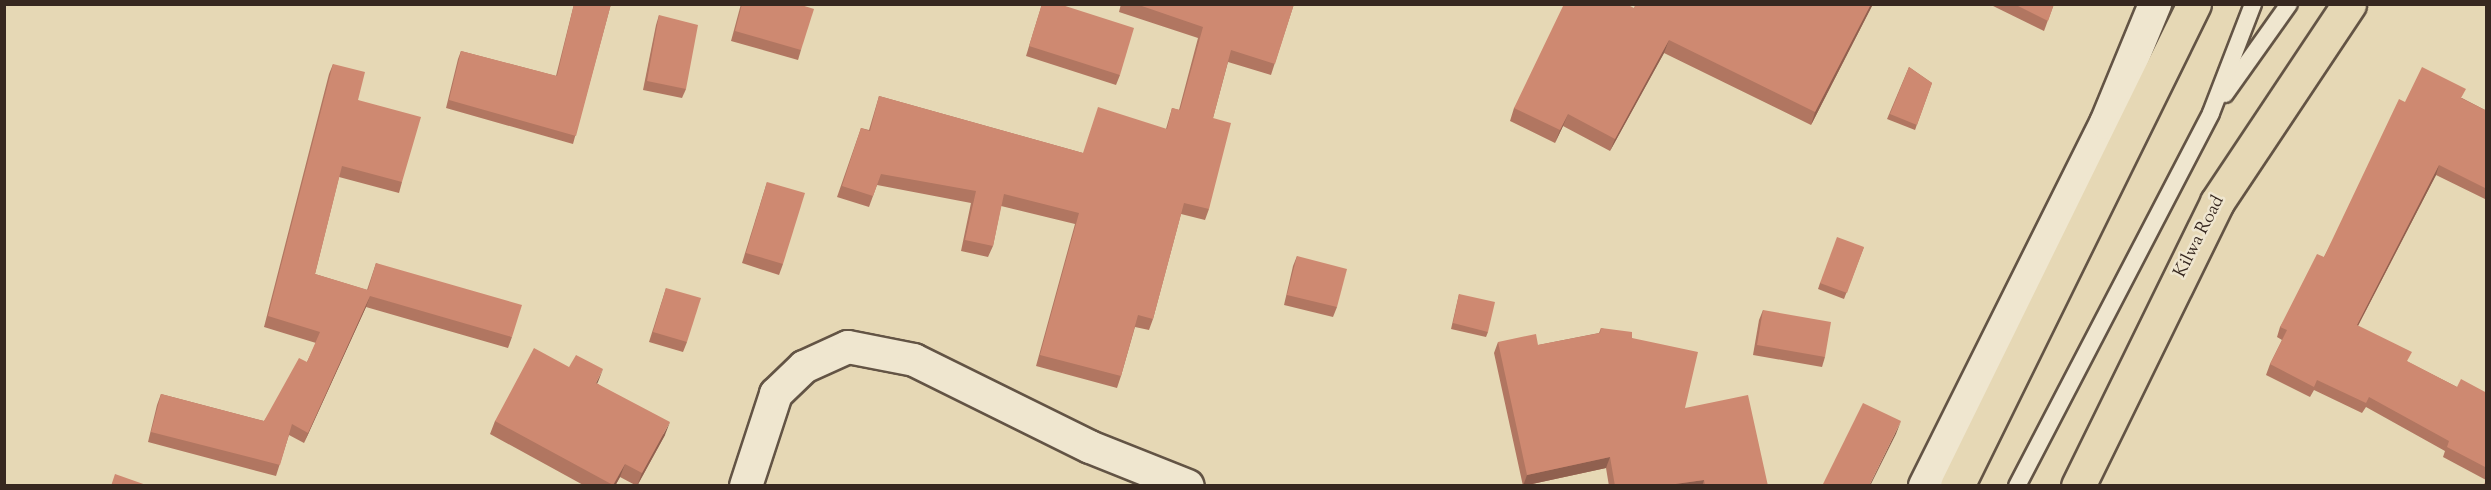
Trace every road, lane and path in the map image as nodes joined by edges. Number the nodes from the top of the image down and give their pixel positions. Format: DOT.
graph roads {
  1 [pos="2155,4"];
  2 [pos="2194,4"];
  3 [pos="2253,4"];
  4 [pos="2289,4"];
  5 [pos="2349,4"];
  6 [pos="2211,113"];
  7 [pos="746,486"];
  8 [pos="1188,486"];
  9 [pos="1925,486"];
  10 [pos="1958,486"];
  11 [pos="2017,486"];
  12 [pos="2078,486"];
  1 -- 9 [label="street"];
  2 -- 10 [label="highway"];
  3 -- 6 [label="lane"];
  4 -- 6 [label="lane"];
  5 -- 12 [label="highway, Kilwa Road"];
  6 -- 11 [label="lane"];
  7 -- 8 [label="street"];
}
